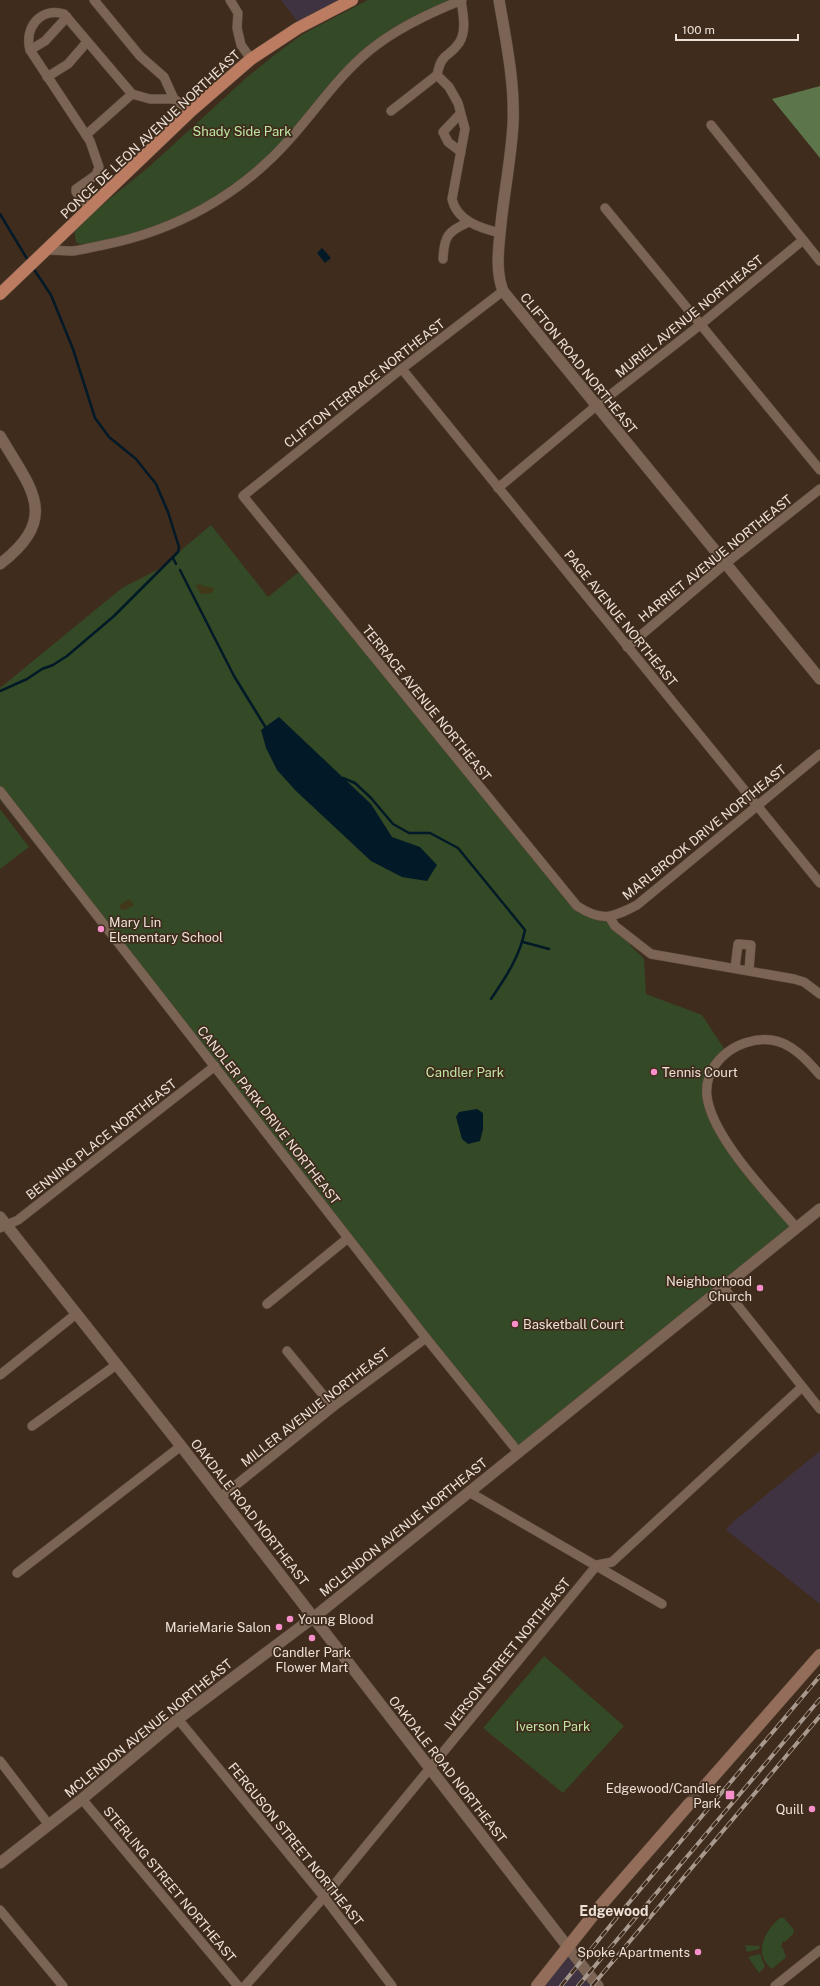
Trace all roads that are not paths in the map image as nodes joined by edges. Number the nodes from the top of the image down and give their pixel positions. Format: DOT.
graph roads {
  1 [pos="94,0"];
  2 [pos="230,0"];
  3 [pos="352,0"];
  4 [pos="462,0"];
  5 [pos="499,0"];
  6 [pos="67,17"];
  7 [pos="87,42"];
  8 [pos="30,50"];
  9 [pos="251,59"];
  10 [pos="437,75"];
  11 [pos="47,77"];
  12 [pos="166,85"];
  13 [pos="132,94"];
  14 [pos="164,98"];
  15 [pos="174,99"];
  16 [pos="191,111"];
  17 [pos="391,111"];
  18 [pos="460,114"];
  19 [pos="711,125"];
  20 [pos="86,135"];
  21 [pos="461,152"];
  22 [pos="605,208"];
  23 [pos="89,209"];
  24 [pos="469,222"];
  25 [pos="500,233"];
  26 [pos="803,240"];
  27 [pos="46,250"];
  28 [pos="443,259"];
  29 [pos="820,261"];
  30 [pos="503,291"];
  31 [pos="0,294"];
  32 [pos="700,325"];
  33 [pos="402,369"];
  34 [pos="596,406"];
  35 [pos="0,436"];
  36 [pos="820,470"];
  37 [pos="498,488"];
  38 [pos="820,489"];
  39 [pos="243,496"];
  40 [pos="0,564"];
  41 [pos="725,564"];
  42 [pos="627,647"];
  43 [pos="820,679"];
  44 [pos="820,754"];
  45 [pos="0,791"];
  46 [pos="758,806"];
  47 [pos="820,883"];
  48 [pos="610,918"];
  49 [pos="735,968"];
  50 [pos="749,970"];
  51 [pos="820,994"];
  52 [pos="216,1066"];
  53 [pos="820,1075"];
  54 [pos="820,1209"];
  55 [pos="2,1224"];
  56 [pos="796,1228"];
  57 [pos="348,1238"];
  58 [pos="722,1288"];
  59 [pos="267,1304"];
  60 [pos="76,1314"];
  61 [pos="426,1338"];
  62 [pos="287,1351"];
  63 [pos="116,1365"];
  64 [pos="0,1375"];
  65 [pos="802,1387"];
  66 [pos="332,1408"];
  67 [pos="820,1409"];
  68 [pos="32,1426"];
  69 [pos="181,1446"];
  70 [pos="518,1453"];
  71 [pos="469,1492"];
  72 [pos="221,1497"];
  73 [pos="597,1565"];
  74 [pos="17,1573"];
  75 [pos="662,1604"];
  76 [pos="313,1617"];
  77 [pos="820,1655"];
  78 [pos="178,1719"];
  79 [pos="0,1761"];
  80 [pos="430,1768"];
  81 [pos="705,1786"];
  82 [pos="82,1799"];
  83 [pos="690,1803"];
  84 [pos="49,1825"];
  85 [pos="0,1863"];
  86 [pos="324,1897"];
  87 [pos="0,1910"];
  88 [pos="568,1944"];
  89 [pos="820,1950"];
  90 [pos="63,1986"];
  91 [pos="238,1986"];
  92 [pos="245,1986"];
  93 [pos="392,1986"];
  94 [pos="537,1986"];
  95 [pos="598,1986"];
  96 [pos="774,1986"];
  1 -- 12 [label="street"];
  2 -- 9 [label="street"];
  3 -- 9 [label="highway, PONCE DE LEON AVENUE NORTHEAST"];
  4 -- 10 [label="street"];
  4 -- 27 [label="street"];
  5 -- 25 [label="street, CLIFTON ROAD NORTHEAST"];
  6 -- 7 [label="street"];
  6 -- 8 [label="street"];
  6 -- 8 [label="street"];
  7 -- 11 [label="street"];
  7 -- 13 [label="street"];
  8 -- 11 [label="street"];
  9 -- 16 [label="highway, PONCE DE LEON AVENUE NORTHEAST"];
  10 -- 17 [label="street"];
  10 -- 18 [label="street"];
  11 -- 20 [label="street"];
  12 -- 14 [label="street"];
  12 -- 15 [label="street"];
  13 -- 14 [label="street"];
  13 -- 20 [label="street"];
  14 -- 15 [label="street"];
  15 -- 16 [label="street"];
  16 -- 23 [label="highway, PONCE DE LEON AVENUE NORTHEAST"];
  18 -- 21 [label="street"];
  18 -- 21 [label="street"];
  19 -- 26 [label="street"];
  20 -- 23 [label="street"];
  21 -- 24 [label="street"];
  22 -- 32 [label="street"];
  23 -- 27 [label="highway, PONCE DE LEON AVENUE NORTHEAST"];
  24 -- 25 [label="street"];
  24 -- 28 [label="street"];
  25 -- 30 [label="street, CLIFTON ROAD NORTHEAST"];
  26 -- 29 [label="street"];
  26 -- 32 [label="street, MURIEL AVENUE NORTHEAST"];
  27 -- 31 [label="highway, PONCE DE LEON AVENUE NORTHEAST"];
  30 -- 33 [label="street, CLIFTON TERRACE NORTHEAST"];
  30 -- 34 [label="street, CLIFTON ROAD NORTHEAST"];
  32 -- 34 [label="street, MURIEL AVENUE NORTHEAST"];
  32 -- 36 [label="street"];
  33 -- 37 [label="street, PAGE AVENUE NORTHEAST"];
  33 -- 39 [label="street, CLIFTON TERRACE NORTHEAST"];
  34 -- 37 [label="street, MURIEL AVENUE NORTHEAST"];
  34 -- 41 [label="street, CLIFTON ROAD NORTHEAST"];
  35 -- 40 [label="street"];
  37 -- 42 [label="street, PAGE AVENUE NORTHEAST"];
  38 -- 41 [label="street, HARRIET AVENUE NORTHEAST"];
  39 -- 48 [label="street, TERRACE AVENUE NORTHEAST"];
  41 -- 42 [label="street, HARRIET AVENUE NORTHEAST"];
  41 -- 43 [label="street, CLIFTON ROAD NORTHEAST"];
  42 -- 46 [label="street, PAGE AVENUE NORTHEAST"];
  44 -- 46 [label="street, MARLBROOK DRIVE NORTHEAST"];
  45 -- 52 [label="street, CANDLER PARK DRIVE NORTHEAST"];
  46 -- 47 [label="street, PAGE AVENUE NORTHEAST"];
  46 -- 48 [label="street, MARLBROOK DRIVE NORTHEAST"];
  48 -- 49 [label="street"];
  49 -- 50 [label="street"];
  49 -- 50 [label="street"];
  50 -- 51 [label="street"];
  52 -- 55 [label="street, BENNING PLACE NORTHEAST"];
  52 -- 57 [label="street, CANDLER PARK DRIVE NORTHEAST"];
  53 -- 56 [label="street"];
  54 -- 56 [label="street, MCLENDON AVENUE NORTHEAST"];
  55 -- 60 [label="street, OAKDALE ROAD NORTHEAST"];
  56 -- 58 [label="street, MCLENDON AVENUE NORTHEAST"];
  57 -- 59 [label="street"];
  57 -- 61 [label="street, CANDLER PARK DRIVE NORTHEAST"];
  58 -- 65 [label="street"];
  58 -- 70 [label="street, MCLENDON AVENUE NORTHEAST"];
  60 -- 63 [label="street, OAKDALE ROAD NORTHEAST"];
  60 -- 64 [label="street"];
  61 -- 66 [label="street, MILLER AVENUE NORTHEAST"];
  61 -- 70 [label="street, CANDLER PARK DRIVE NORTHEAST"];
  62 -- 66 [label="street"];
  63 -- 68 [label="street"];
  63 -- 69 [label="street, OAKDALE ROAD NORTHEAST"];
  65 -- 67 [label="street"];
  65 -- 73 [label="street"];
  66 -- 72 [label="street, MILLER AVENUE NORTHEAST"];
  69 -- 72 [label="street, OAKDALE ROAD NORTHEAST"];
  69 -- 74 [label="street"];
  70 -- 71 [label="street, MCLENDON AVENUE NORTHEAST"];
  71 -- 73 [label="street"];
  71 -- 76 [label="street, MCLENDON AVENUE NORTHEAST"];
  72 -- 76 [label="street, OAKDALE ROAD NORTHEAST"];
  73 -- 75 [label="street"];
  73 -- 80 [label="street, IVERSON STREET NORTHEAST"];
  76 -- 78 [label="street, MCLENDON AVENUE NORTHEAST"];
  76 -- 80 [label="street, OAKDALE ROAD NORTHEAST"];
  77 -- 81 [label="main road"];
  78 -- 82 [label="street, MCLENDON AVENUE NORTHEAST"];
  78 -- 86 [label="street, FERGUSON STREET NORTHEAST"];
  79 -- 84 [label="street"];
  80 -- 86 [label="street, IVERSON STREET NORTHEAST"];
  80 -- 88 [label="street, OAKDALE ROAD NORTHEAST"];
  82 -- 84 [label="street, MCLENDON AVENUE NORTHEAST"];
  82 -- 91 [label="street, STERLING STREET NORTHEAST"];
  83 -- 88 [label="main road"];
  84 -- 85 [label="street, MCLENDON AVENUE NORTHEAST"];
  86 -- 92 [label="street, IVERSON STREET NORTHEAST"];
  86 -- 93 [label="street, FERGUSON STREET NORTHEAST"];
  87 -- 90 [label="street"];
  88 -- 94 [label="main road"];
  88 -- 95 [label="street, OAKDALE ROAD NORTHEAST"];
  89 -- 96 [label="street"];
}
